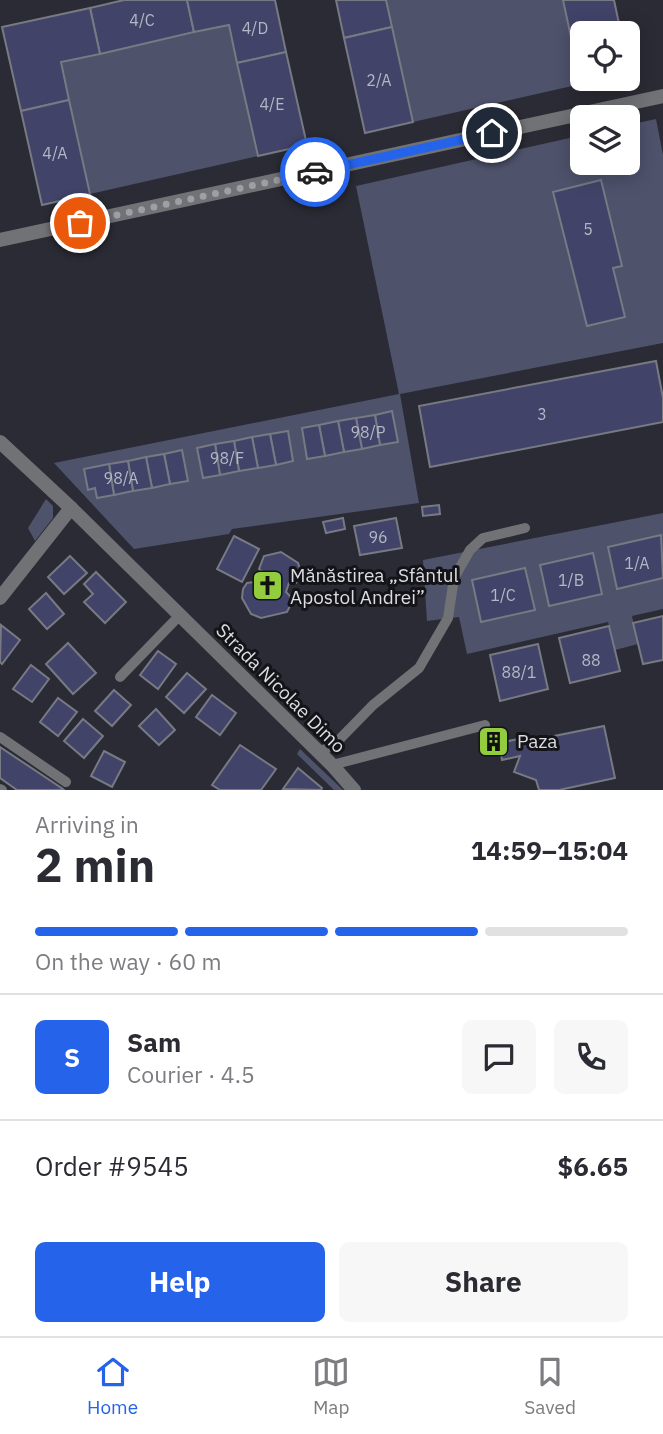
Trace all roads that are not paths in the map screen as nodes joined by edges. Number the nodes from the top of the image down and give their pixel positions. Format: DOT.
graph roads {
  1 [pos="663,96"];
  2 [pos="0,240"];
  3 [pos="0,442"];
  4 [pos="71,508"];
  5 [pos="525,528"];
  6 [pos="0,598"];
  7 [pos="180,615"];
  8 [pos="120,677"];
  9 [pos="485,724"];
  10 [pos="0,737"];
  11 [pos="318,752"];
  12 [pos="332,765"];
  13 [pos="66,782"];
  14 [pos="355,790"];
  1 -- 2 [label="street"];
  3 -- 4 [label="street, Strada Nicolae Dimo"];
  4 -- 6 [label="street"];
  4 -- 7 [label="street, Strada Nicolae Dimo"];
  5 -- 11 [label="lane"];
  7 -- 8 [label="lane"];
  7 -- 11 [label="street, Strada Nicolae Dimo"];
  9 -- 12 [label="lane"];
  10 -- 13 [label="lane"];
  11 -- 12 [label="street, Strada Nicolae Dimo"];
  12 -- 14 [label="street, Strada Nicolae Dimo"];
}
